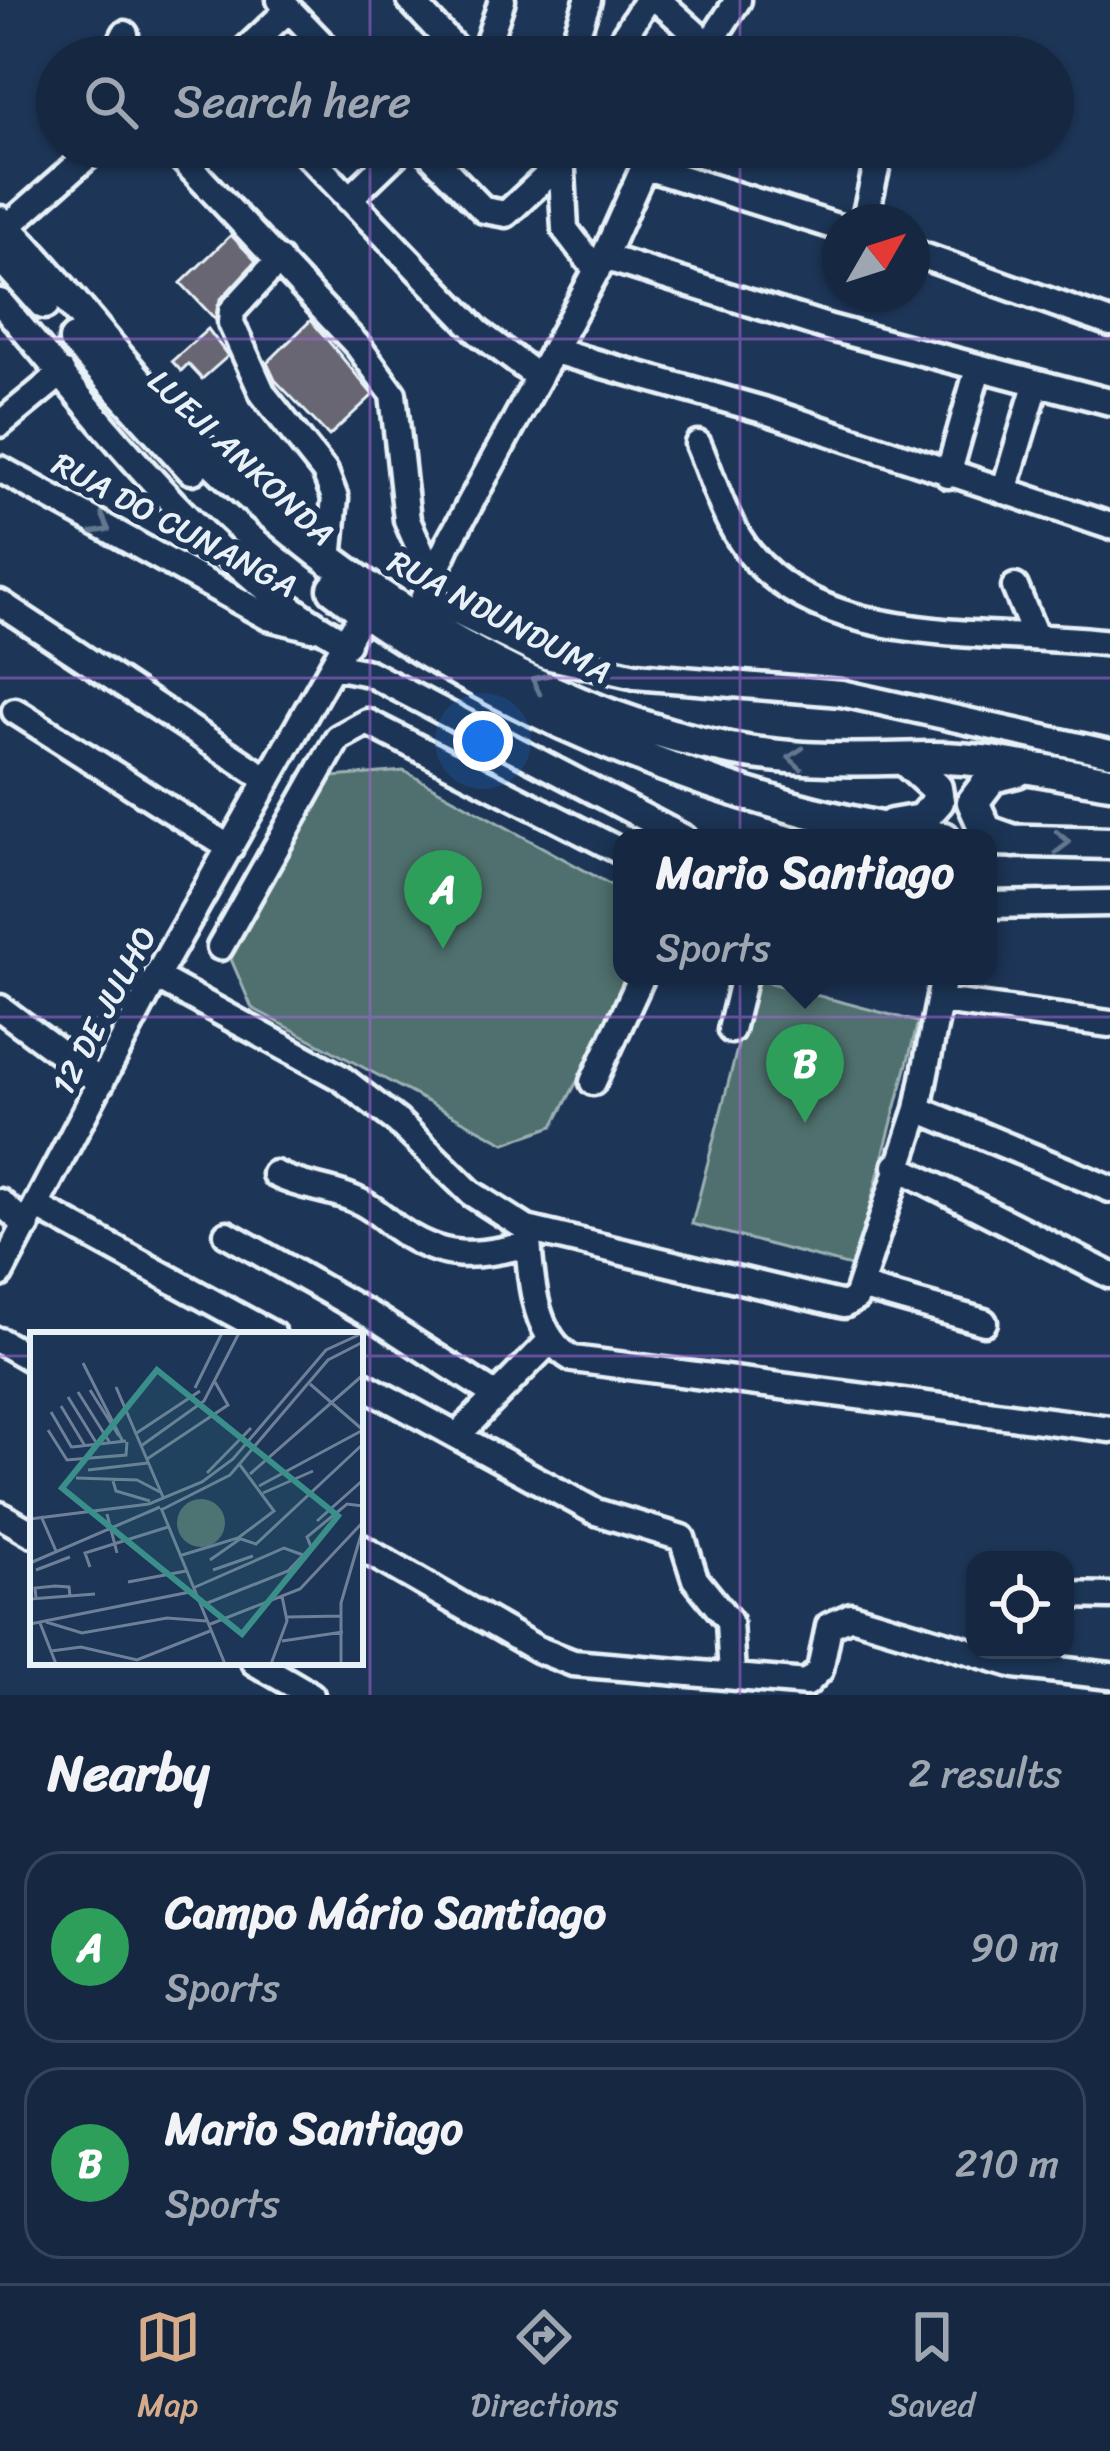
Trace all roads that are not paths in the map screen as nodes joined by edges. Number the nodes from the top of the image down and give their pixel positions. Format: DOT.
graph roads {
  1 [pos="411,0"];
  2 [pos="502,0"];
  3 [pos="588,0"];
  4 [pos="646,0"];
  5 [pos="658,0"];
  6 [pos="738,0"];
  7 [pos="284,5"];
  8 [pos="257,36"];
  9 [pos="314,36"];
  10 [pos="444,36"];
  11 [pos="490,36"];
  12 [pos="576,36"];
  13 [pos="623,36"];
  14 [pos="690,36"];
  15 [pos="714,36"];
  16 [pos="75,168"];
  17 [pos="191,168"];
  18 [pos="320,168"];
  19 [pos="381,168"];
  20 [pos="443,168"];
  21 [pos="547,168"];
  22 [pos="561,168"];
  23 [pos="643,168"];
  24 [pos="680,168"];
  25 [pos="876,168"];
  26 [pos="349,199"];
  27 [pos="868,204"];
  28 [pos="822,221"];
  29 [pos="2,235"];
  30 [pos="930,258"];
  31 [pos="279,260"];
  32 [pos="600,264"];
  33 [pos="0,302"];
  34 [pos="1110,323"];
  35 [pos="554,351"];
  36 [pos="978,369"];
  37 [pos="62,373"];
  38 [pos="538,376"];
  39 [pos="1036,386"];
  40 [pos="1110,403"];
  41 [pos="0,424"];
  42 [pos="698,444"];
  43 [pos="0,469"];
  44 [pos="948,475"];
  45 [pos="1004,491"];
  46 [pos="1110,526"];
  47 [pos="329,560"];
  48 [pos="1016,587"];
  49 [pos="424,597"];
  50 [pos="0,603"];
  51 [pos="363,612"];
  52 [pos="322,630"];
  53 [pos="1034,633"];
  54 [pos="1110,643"];
  55 [pos="340,655"];
  56 [pos="15,711"];
  57 [pos="1110,752"];
  58 [pos="906,761"];
  59 [pos="1023,770"];
  60 [pos="268,780"];
  61 [pos="1110,782"];
  62 [pos="880,828"];
  63 [pos="667,829"];
  64 [pos="886,829"];
  65 [pos="985,829"];
  66 [pos="1001,840"];
  67 [pos="1110,842"];
  68 [pos="613,847"];
  69 [pos="230,848"];
  70 [pos="1110,903"];
  71 [pos="997,905"];
  72 [pos="220,947"];
  73 [pos="156,976"];
  74 [pos="638,985"];
  75 [pos="741,985"];
  76 [pos="943,988"];
  77 [pos="0,1008"];
  78 [pos="1110,1024"];
  79 [pos="730,1030"];
  80 [pos="593,1082"];
  81 [pos="101,1083"];
  82 [pos="918,1108"];
  83 [pos="896,1166"];
  84 [pos="275,1174"];
  85 [pos="1110,1190"];
  86 [pos="0,1202"];
  87 [pos="33,1216"];
  88 [pos="227,1234"];
  89 [pos="528,1237"];
  90 [pos="0,1274"];
  91 [pos="1110,1275"];
  92 [pos="860,1287"];
  93 [pos="984,1322"];
  94 [pos="267,1332"];
  95 [pos="0,1341"];
  96 [pos="549,1342"];
  97 [pos="30,1358"];
  98 [pos="363,1385"];
  99 [pos="494,1396"];
  100 [pos="1110,1429"];
  101 [pos="457,1436"];
  102 [pos="0,1515"];
  103 [pos="30,1532"];
  104 [pos="363,1549"];
  105 [pos="1074,1595"];
  106 [pos="1110,1596"];
  107 [pos="259,1665"];
  108 [pos="732,1676"];
  109 [pos="1110,1676"];
  110 [pos="311,1695"];
  1 -- 10 [label="street"];
  2 -- 11 [label="street"];
  3 -- 12 [label="street"];
  4 -- 13 [label="street"];
  5 -- 14 [label="street"];
  6 -- 15 [label="street"];
  7 -- 8 [label="street"];
  7 -- 9 [label="street"];
  16 -- 29 [label="street"];
  17 -- 31 [label="street"];
  18 -- 26 [label="street"];
  19 -- 26 [label="street"];
  20 -- 21 [label="street"];
  22 -- 32 [label="street"];
  23 -- 32 [label="street"];
  24 -- 28 [label="street"];
  25 -- 27 [label="street"];
  26 -- 38 [label="street"];
  29 -- 47 [label="main road, RUA NDUNDUMA"];
  29 -- 51 [label="main road, LUEJI ANKONDA"];
  30 -- 34 [label="street"];
  31 -- 47 [label="street"];
  31 -- 49 [label="street"];
  32 -- 35 [label="street"];
  32 -- 36 [label="street"];
  33 -- 37 [label="street, LUEJI ANKONDA"];
  35 -- 38 [label="street"];
  35 -- 44 [label="street"];
  36 -- 39 [label="street"];
  36 -- 44 [label="street"];
  37 -- 41 [label="street"];
  37 -- 52 [label="street, LUEJI ANKONDA"];
  38 -- 49 [label="street"];
  39 -- 40 [label="street"];
  39 -- 45 [label="street"];
  42 -- 53 [label="street"];
  43 -- 52 [label="street, RUA DO CUNANGA, one-way"];
  44 -- 45 [label="street"];
  45 -- 46 [label="street"];
  47 -- 49 [label="main road, RUA NDUNDUMA"];
  48 -- 53 [label="street"];
  49 -- 57 [label="street"];
  58 -- 49 [label="main road, RUA NDUNDUMA, one-way"];
  50 -- 60 [label="street"];
  51 -- 55 [label="street, 12 DE JULHO"];
  51 -- 62 [label="main road, LUEJI ANKONDA"];
  52 -- 55 [label="street"];
  53 -- 54 [label="street"];
  55 -- 60 [label="street, 12 DE JULHO"];
  55 -- 63 [label="street"];
  56 -- 69 [label="street"];
  58 -- 59 [label="main road, RUA NDUNDUMA"];
  58 -- 62 [label="main road"];
  59 -- 61 [label="main road, RUA NDUNDUMA"];
  59 -- 65 [label="main road"];
  60 -- 69 [label="street, 12 DE JULHO"];
  62 -- 64 [label="main road, LUEJI ANKONDA"];
  66 -- 67 [label="main road, one-way"];
  68 -- 72 [label="street"];
  69 -- 73 [label="street, 12 DE JULHO"];
  70 -- 71 [label="street"];
  73 -- 81 [label="street, 12 DE JULHO"];
  73 -- 89 [label="street"];
  74 -- 80 [label="street"];
  75 -- 79 [label="street"];
  76 -- 78 [label="street"];
  76 -- 82 [label="street"];
  77 -- 81 [label="street"];
  81 -- 87 [label="street, 12 DE JULHO"];
  82 -- 83 [label="street"];
  82 -- 85 [label="street"];
  83 -- 91 [label="street"];
  83 -- 92 [label="street"];
  84 -- 89 [label="street"];
  86 -- 87 [label="street"];
  87 -- 90 [label="street, 12 DE JULHO"];
  87 -- 94 [label="street"];
  88 -- 99 [label="street"];
  89 -- 92 [label="street"];
  89 -- 96 [label="street"];
  92 -- 93 [label="street"];
  95 -- 97 [label="street"];
  96 -- 99 [label="street"];
  96 -- 100 [label="street"];
  98 -- 101 [label="street"];
  99 -- 101 [label="street"];
  101 -- 108 [label="street"];
  102 -- 103 [label="street"];
  104 -- 108 [label="street"];
  105 -- 106 [label="street"];
  107 -- 110 [label="street"];
  108 -- 109 [label="street"];
}
